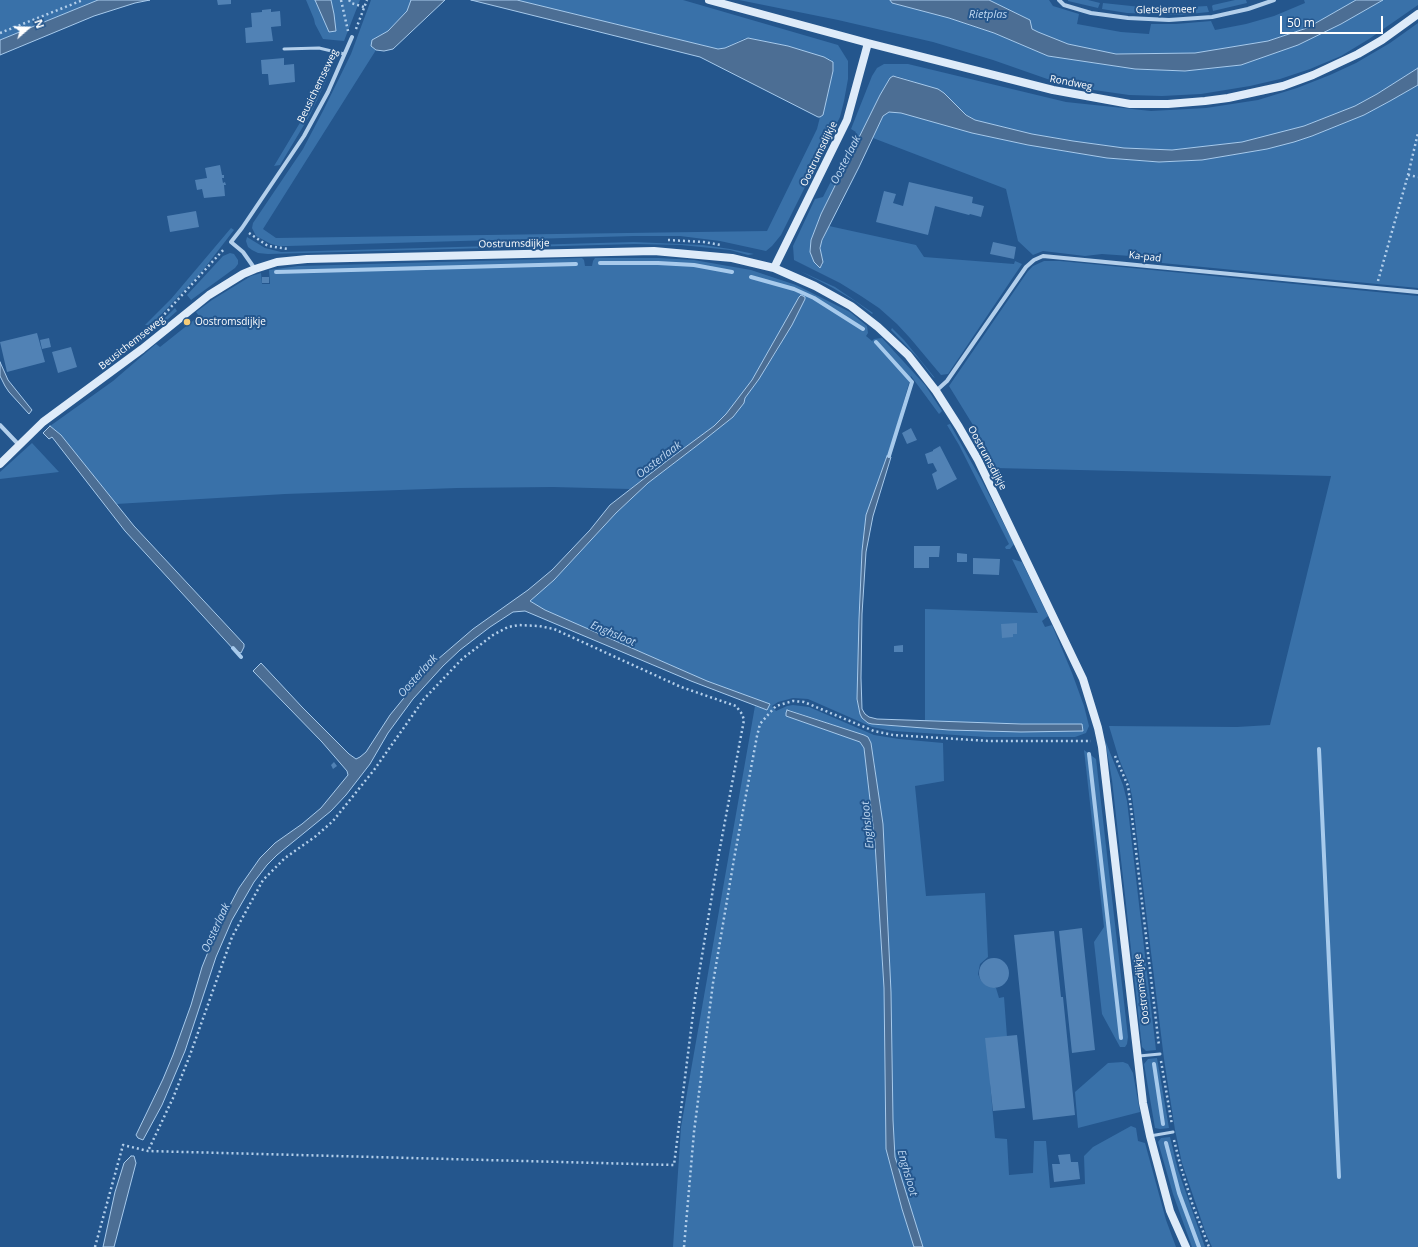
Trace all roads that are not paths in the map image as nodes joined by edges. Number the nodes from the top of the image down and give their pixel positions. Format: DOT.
graph roads {
  1 [pos="709,0"];
  2 [pos="1059,0"];
  3 [pos="1274,0"];
  4 [pos="1418,14"];
  5 [pos="352,37"];
  6 [pos="868,43"];
  7 [pos="284,49"];
  8 [pos="344,54"];
  9 [pos="774,268"];
  10 [pos="254,269"];
  11 [pos="1418,292"];
  12 [pos="936,391"];
  13 [pos="0,425"];
  14 [pos="20,445"];
  15 [pos="0,464"];
  16 [pos="1098,728"];
  17 [pos="1160,1054"];
  18 [pos="1137,1057"];
  19 [pos="1173,1132"];
  20 [pos="1150,1136"];
  21 [pos="1186,1247"];
  1 -- 6 [label="street, Rondweg"];
  2 -- 3 [label="street, Gletsjermeer"];
  4 -- 6 [label="street, Rondweg"];
  5 -- 8 [label="street, Beusichemseweg"];
  6 -- 9 [label="street, Oostrumsdijkje"];
  7 -- 8 [label="lane"];
  8 -- 10 [label="street, Beusichemseweg"];
  9 -- 10 [label="street, Oostrumsdijkje"];
  9 -- 12 [label="street, Oostrumsdijkje"];
  10 -- 14 [label="street, Beusichemseweg"];
  11 -- 12 [label="street, Ka-pad"];
  12 -- 16 [label="street, Oostrumsdijkje"];
  13 -- 14 [label="street"];
  14 -- 15 [label="street, Beusichemseweg"];
  16 -- 18 [label="street, Oostromsdijkje"];
  17 -- 18 [label="lane"];
  18 -- 20 [label="street, Oostromsdijkje"];
  19 -- 20 [label="lane"];
  20 -- 21 [label="street, Oostromsdijkje"];
}
